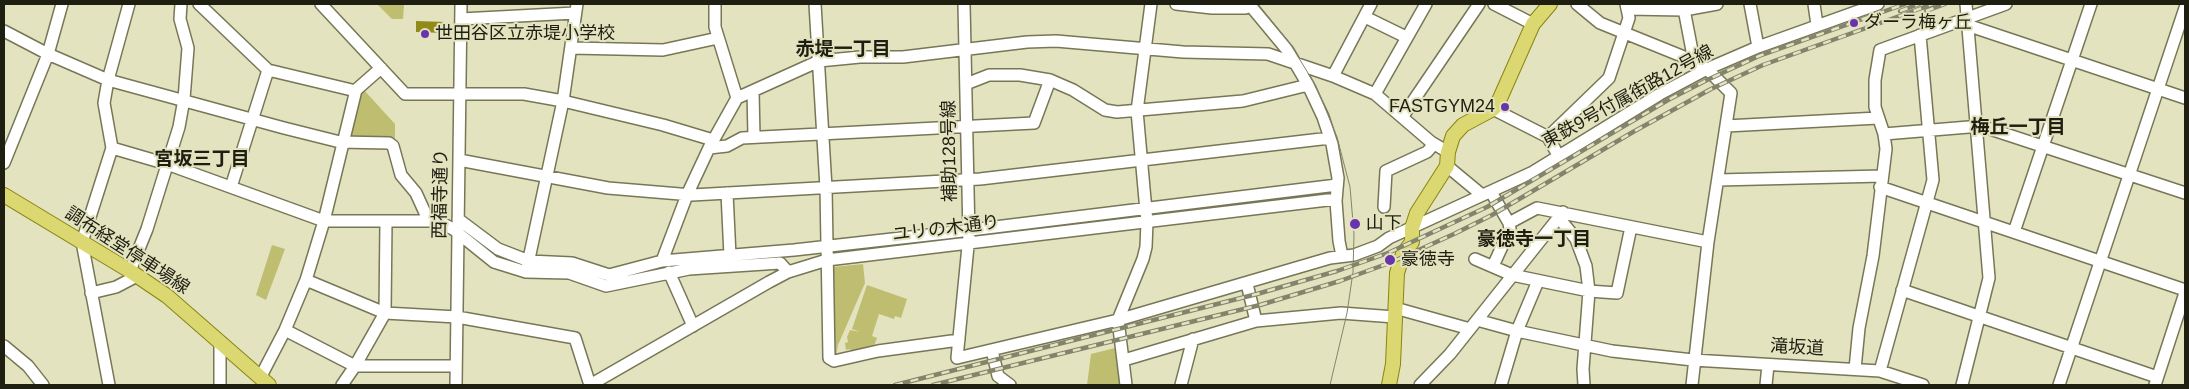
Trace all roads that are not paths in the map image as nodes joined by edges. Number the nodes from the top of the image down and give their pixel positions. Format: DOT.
graph roads {
  1 [pos="62,4"];
  2 [pos="128,4"];
  3 [pos="182,4"];
  4 [pos="200,4"];
  5 [pos="321,4"];
  6 [pos="461,4"];
  7 [pos="715,4"];
  8 [pos="815,4"];
  9 [pos="964,4"];
  10 [pos="1151,4"];
  11 [pos="1176,4"];
  12 [pos="1371,4"];
  13 [pos="1426,4"];
  14 [pos="1480,4"];
  15 [pos="1494,4"];
  16 [pos="1550,4"];
  17 [pos="1577,4"];
  18 [pos="1717,4"];
  19 [pos="1750,4"];
  20 [pos="1814,4"];
  21 [pos="1878,4"];
  22 [pos="1966,4"];
  23 [pos="2006,4"];
  24 [pos="2091,4"];
  25 [pos="1250,5"];
  26 [pos="1627,6"];
  27 [pos="1684,7"];
  28 [pos="576,8"];
  29 [pos="2185,8"];
  30 [pos="1365,17"];
  31 [pos="461,19"];
  32 [pos="1967,22"];
  33 [pos="1533,24"];
  34 [pos="1818,25"];
  35 [pos="4,31"];
  36 [pos="1624,34"];
  37 [pos="1920,35"];
  38 [pos="718,38"];
  39 [pos="1406,38"];
  40 [pos="1758,47"];
  41 [pos="572,48"];
  42 [pos="965,49"];
  43 [pos="1145,49"];
  44 [pos="48,54"];
  45 [pos="2072,60"];
  46 [pos="819,61"];
  47 [pos="1694,61"];
  48 [pos="1296,64"];
  49 [pos="381,68"];
  50 [pos="1707,69"];
  51 [pos="268,70"];
  52 [pos="1333,76"];
  53 [pos="108,80"];
  54 [pos="1050,80"];
  55 [pos="966,84"];
  56 [pos="1308,85"];
  57 [pos="2158,89"];
  58 [pos="356,91"];
  59 [pos="753,91"];
  60 [pos="460,93"];
  61 [pos="1375,94"];
  62 [pos="737,98"];
  63 [pos="2185,98"];
  64 [pos="184,99"];
  65 [pos="563,101"];
  66 [pos="1493,109"];
  67 [pos="1137,111"];
  68 [pos="1403,116"];
  69 [pos="1878,118"];
  70 [pos="253,120"];
  71 [pos="967,126"];
  72 [pos="1726,126"];
  73 [pos="1976,126"];
  74 [pos="1929,130"];
  75 [pos="823,134"];
  76 [pos="1884,134"];
  77 [pos="754,137"];
  78 [pos="1548,137"];
  79 [pos="1330,138"];
  80 [pos="343,142"];
  81 [pos="711,144"];
  82 [pos="1434,144"];
  83 [pos="2043,146"];
  84 [pos="112,148"];
  85 [pos="1558,155"];
  86 [pos="1141,159"];
  87 [pos="1448,159"];
  88 [pos="460,160"];
  89 [pos="4,163"];
  90 [pos="167,164"];
  91 [pos="2129,175"];
  92 [pos="547,176"];
  93 [pos="968,180"];
  94 [pos="1718,180"];
  95 [pos="1881,182"];
  96 [pos="1337,185"];
  97 [pos="232,187"];
  98 [pos="826,188"];
  99 [pos="727,193"];
  100 [pos="2185,193"];
  101 [pos="1487,194"];
  102 [pos="4,195"];
  103 [pos="686,195"];
  104 [pos="1336,198"];
  105 [pos="1926,203"];
  106 [pos="1384,207"];
  107 [pos="1146,208"];
  108 [pos="1561,215"];
  109 [pos="458,219"];
  110 [pos="436,221"];
  111 [pos="324,222"];
  112 [pos="386,222"];
  113 [pos="1147,222"];
  114 [pos="1984,222"];
  115 [pos="1509,224"];
  116 [pos="1631,227"];
  117 [pos="970,230"];
  118 [pos="2014,232"];
  119 [pos="459,234"];
  120 [pos="1412,235"];
  121 [pos="82,242"];
  122 [pos="1708,242"];
  123 [pos="969,243"];
  124 [pos="827,246"];
  125 [pos="730,256"];
  126 [pos="1342,256"];
  127 [pos="1475,259"];
  128 [pos="827,260"];
  129 [pos="662,261"];
  130 [pos="2100,262"];
  131 [pos="1494,266"];
  132 [pos="527,267"];
  133 [pos="669,272"];
  134 [pos="788,272"];
  135 [pos="134,274"];
  136 [pos="1512,275"];
  137 [pos="306,280"];
  138 [pos="1538,281"];
  139 [pos="1247,284"];
  140 [pos="1902,290"];
  141 [pos="1588,291"];
  142 [pos="2185,291"];
  143 [pos="91,293"];
  144 [pos="1395,313"];
  145 [pos="385,314"];
  146 [pos="457,317"];
  147 [pos="1979,317"];
  148 [pos="1118,320"];
  149 [pos="1256,321"];
  150 [pos="1473,324"];
  151 [pos="693,326"];
  152 [pos="285,330"];
  153 [pos="1517,331"];
  154 [pos="959,340"];
  155 [pos="1192,340"];
  156 [pos="222,342"];
  157 [pos="4,346"];
  158 [pos="1586,346"];
  159 [pos="2072,348"];
  160 [pos="992,350"];
  161 [pos="956,358"];
  162 [pos="1124,360"];
  163 [pos="1693,360"];
  164 [pos="1768,364"];
  165 [pos="355,366"];
  166 [pos="456,366"];
  167 [pos="1855,369"];
  168 [pos="1880,371"];
  169 [pos="2156,381"];
  170 [pos="265,382"];
  171 [pos="43,385"];
  172 [pos="109,385"];
  173 [pos="220,385"];
  174 [pos="342,385"];
  175 [pos="456,385"];
  176 [pos="590,385"];
  177 [pos="1010,385"];
  178 [pos="1126,385"];
  179 [pos="1182,385"];
  180 [pos="1389,385"];
  181 [pos="1420,385"];
  182 [pos="1502,385"];
  183 [pos="1584,385"];
  184 [pos="1692,385"];
  185 [pos="1766,385"];
  186 [pos="1922,385"];
  187 [pos="1962,385"];
  188 [pos="2059,385"];
  1 -- 44 [label="street"];
  2 -- 53 [label="street"];
  3 -- 64 [label="street"];
  4 -- 51 [label="street"];
  5 -- 49 [label="street"];
  6 -- 31 [label="street, 西福寺通り"];
  7 -- 38 [label="street"];
  8 -- 46 [label="street"];
  9 -- 42 [label="street, 補助128号線"];
  10 -- 43 [label="street"];
  11 -- 25 [label="street"];
  12 -- 30 [label="street"];
  13 -- 39 [label="street"];
  14 -- 68 [label="street"];
  15 -- 33 [label="street"];
  16 -- 33 [label="main road"];
  17 -- 36 [label="street"];
  18 -- 27 [label="street"];
  19 -- 40 [label="street"];
  20 -- 34 [label="street"];
  21 -- 34 [label="street, 東鉄9号付属街路12号線"];
  22 -- 32 [label="street"];
  23 -- 32 [label="street"];
  24 -- 45 [label="street"];
  25 -- 48 [label="street"];
  26 -- 27 [label="street"];
  26 -- 36 [label="street"];
  27 -- 47 [label="street"];
  28 -- 31 [label="street"];
  28 -- 41 [label="street"];
  29 -- 57 [label="street"];
  30 -- 39 [label="street"];
  30 -- 52 [label="street"];
  31 -- 60 [label="street, 西福寺通り"];
  32 -- 37 [label="street"];
  32 -- 45 [label="street"];
  32 -- 73 [label="street"];
  33 -- 66 [label="main road"];
  34 -- 40 [label="street, 東鉄9号付属街路12号線"];
  35 -- 44 [label="street"];
  36 -- 47 [label="street"];
  36 -- 78 [label="street"];
  37 -- 69 [label="street"];
  37 -- 74 [label="street"];
  38 -- 41 [label="street"];
  38 -- 62 [label="street"];
  39 -- 61 [label="street"];
  40 -- 50 [label="street, 東鉄9号付属街路12号線"];
  41 -- 65 [label="street"];
  42 -- 43 [label="street"];
  42 -- 46 [label="street"];
  42 -- 55 [label="street, 補助128号線"];
  43 -- 48 [label="street"];
  43 -- 67 [label="street"];
  44 -- 53 [label="street"];
  44 -- 89 [label="street"];
  45 -- 57 [label="street"];
  45 -- 83 [label="street"];
  46 -- 59 [label="street"];
  46 -- 75 [label="street"];
  47 -- 50 [label="street"];
  48 -- 52 [label="street"];
  48 -- 56 [label="street"];
  49 -- 58 [label="street"];
  49 -- 60 [label="street"];
  50 -- 72 [label="street"];
  50 -- 85 [label="street, 東鉄9号付属街路12号線"];
  51 -- 58 [label="street"];
  51 -- 70 [label="street"];
  52 -- 61 [label="street"];
  53 -- 64 [label="street"];
  53 -- 84 [label="street"];
  54 -- 55 [label="street"];
  54 -- 67 [label="street"];
  54 -- 71 [label="street"];
  55 -- 71 [label="street, 補助128号線"];
  56 -- 67 [label="street"];
  56 -- 79 [label="street"];
  57 -- 63 [label="street"];
  57 -- 91 [label="street"];
  58 -- 80 [label="street"];
  59 -- 62 [label="street"];
  59 -- 77 [label="street"];
  60 -- 65 [label="street"];
  60 -- 88 [label="street, 西福寺通り"];
  61 -- 68 [label="street"];
  62 -- 81 [label="street"];
  64 -- 70 [label="street"];
  64 -- 90 [label="street"];
  65 -- 81 [label="street"];
  65 -- 92 [label="street"];
  66 -- 78 [label="street"];
  66 -- 87 [label="main road"];
  67 -- 86 [label="street"];
  68 -- 82 [label="street"];
  69 -- 72 [label="street"];
  69 -- 76 [label="street"];
  70 -- 80 [label="street"];
  70 -- 97 [label="street"];
  71 -- 75 [label="street"];
  71 -- 93 [label="street, 補助128号線"];
  72 -- 94 [label="street"];
  73 -- 74 [label="street"];
  73 -- 83 [label="street"];
  73 -- 114 [label="street"];
  74 -- 76 [label="street"];
  74 -- 105 [label="street"];
  75 -- 77 [label="street"];
  75 -- 98 [label="street"];
  76 -- 95 [label="street"];
  77 -- 81 [label="street"];
  78 -- 85 [label="street"];
  79 -- 86 [label="street"];
  79 -- 96 [label="street"];
  80 -- 110 [label="street"];
  80 -- 111 [label="street"];
  81 -- 103 [label="street"];
  82 -- 87 [label="street"];
  82 -- 106 [label="street"];
  83 -- 91 [label="street"];
  83 -- 118 [label="street"];
  84 -- 90 [label="street"];
  84 -- 121 [label="street"];
  85 -- 101 [label="street, 東鉄9号付属街路12号線"];
  86 -- 93 [label="street"];
  86 -- 107 [label="street"];
  87 -- 101 [label="street"];
  87 -- 120 [label="main road"];
  88 -- 92 [label="street"];
  88 -- 109 [label="street, 西福寺通り"];
  90 -- 97 [label="street"];
  90 -- 135 [label="street"];
  91 -- 100 [label="street"];
  91 -- 130 [label="street"];
  92 -- 103 [label="street"];
  92 -- 132 [label="street"];
  93 -- 98 [label="street"];
  93 -- 117 [label="street, 補助128号線"];
  94 -- 95 [label="street"];
  94 -- 122 [label="street"];
  95 -- 105 [label="street"];
  95 -- 167 [label="street"];
  96 -- 104 [label="street"];
  96 -- 107 [label="street"];
  97 -- 111 [label="street"];
  98 -- 99 [label="street"];
  98 -- 124 [label="street"];
  99 -- 103 [label="street"];
  99 -- 125 [label="street"];
  101 -- 115 [label="street"];
  101 -- 120 [label="street, 東鉄9号付属街路12号線"];
  102 -- 121 [label="main road, 調布経堂停車場線"];
  103 -- 129 [label="street"];
  104 -- 113 [label="street, ユリの木通り"];
  104 -- 126 [label="street"];
  105 -- 114 [label="street"];
  105 -- 140 [label="street"];
  107 -- 113 [label="street"];
  107 -- 117 [label="street"];
  108 -- 115 [label="street"];
  108 -- 116 [label="street"];
  108 -- 136 [label="street"];
  108 -- 141 [label="street"];
  109 -- 119 [label="street, 西福寺通り"];
  109 -- 132 [label="street"];
  110 -- 112 [label="street"];
  110 -- 119 [label="street"];
  111 -- 112 [label="street"];
  111 -- 137 [label="street"];
  112 -- 145 [label="street"];
  113 -- 123 [label="street, ユリの木通り"];
  113 -- 148 [label="street"];
  114 -- 118 [label="street"];
  114 -- 147 [label="street"];
  115 -- 131 [label="street"];
  116 -- 122 [label="street"];
  116 -- 141 [label="street"];
  117 -- 123 [label="street, 補助128号線"];
  117 -- 124 [label="street"];
  118 -- 130 [label="street"];
  119 -- 132 [label="street"];
  119 -- 146 [label="street, 西福寺通り"];
  120 -- 126 [label="street, 東鉄9号付属街路12号線"];
  120 -- 144 [label="main road"];
  121 -- 135 [label="main road, 調布経堂停車場線"];
  121 -- 143 [label="street"];
  122 -- 163 [label="street"];
  123 -- 128 [label="street, ユリの木通り"];
  123 -- 154 [label="street, 補助128号線"];
  124 -- 125 [label="street"];
  124 -- 128 [label="street"];
  125 -- 129 [label="street"];
  126 -- 139 [label="street, 東鉄9号付属街路12号線"];
  127 -- 131 [label="street"];
  128 -- 134 [label="street, ユリの木通り"];
  128 -- 154 [label="street"];
  129 -- 132 [label="street"];
  130 -- 142 [label="street"];
  130 -- 159 [label="street"];
  131 -- 136 [label="street"];
  132 -- 133 [label="street"];
  133 -- 134 [label="street"];
  133 -- 151 [label="street"];
  134 -- 151 [label="street, ユリの木通り"];
  135 -- 143 [label="street"];
  135 -- 156 [label="main road, 調布経堂停車場線"];
  136 -- 138 [label="street"];
  136 -- 150 [label="street"];
  137 -- 145 [label="street"];
  137 -- 152 [label="street"];
  138 -- 141 [label="street"];
  138 -- 153 [label="street"];
  139 -- 148 [label="street, 東鉄9号付属街路12号線"];
  139 -- 149 [label="street"];
  140 -- 147 [label="street"];
  140 -- 168 [label="street"];
  141 -- 158 [label="street"];
  142 -- 169 [label="street"];
  143 -- 172 [label="street"];
  144 -- 149 [label="street, 滝坂道"];
  144 -- 150 [label="street, 滝坂道"];
  144 -- 180 [label="main road"];
  145 -- 146 [label="street"];
  145 -- 165 [label="street"];
  146 -- 166 [label="street, 西福寺通り"];
  146 -- 176 [label="street"];
  147 -- 159 [label="street"];
  147 -- 187 [label="street"];
  148 -- 160 [label="street, 東鉄9号付属街路12号線"];
  148 -- 162 [label="street"];
  149 -- 155 [label="street, 滝坂道"];
  150 -- 153 [label="street, 滝坂道"];
  150 -- 181 [label="street"];
  151 -- 176 [label="street, ユリの木通り"];
  152 -- 165 [label="street"];
  152 -- 170 [label="street"];
  153 -- 158 [label="street, 滝坂道"];
  153 -- 182 [label="street"];
  154 -- 161 [label="street, 補助128号線"];
  155 -- 162 [label="street, 滝坂道"];
  155 -- 179 [label="street"];
  156 -- 170 [label="main road, 調布経堂停車場線"];
  156 -- 173 [label="street"];
  157 -- 171 [label="street"];
  158 -- 163 [label="street, 滝坂道"];
  158 -- 183 [label="street"];
  159 -- 169 [label="street"];
  159 -- 188 [label="street"];
  160 -- 161 [label="street, 東鉄9号付属街路12号線"];
  160 -- 177 [label="street"];
  162 -- 178 [label="street"];
  163 -- 164 [label="street, 滝坂道"];
  163 -- 184 [label="street"];
  164 -- 167 [label="street, 滝坂道"];
  164 -- 185 [label="street"];
  165 -- 166 [label="street"];
  165 -- 174 [label="street"];
  166 -- 175 [label="street, 西福寺通り"];
  167 -- 168 [label="street, 滝坂道"];
  168 -- 186 [label="street, 滝坂道"];
}
